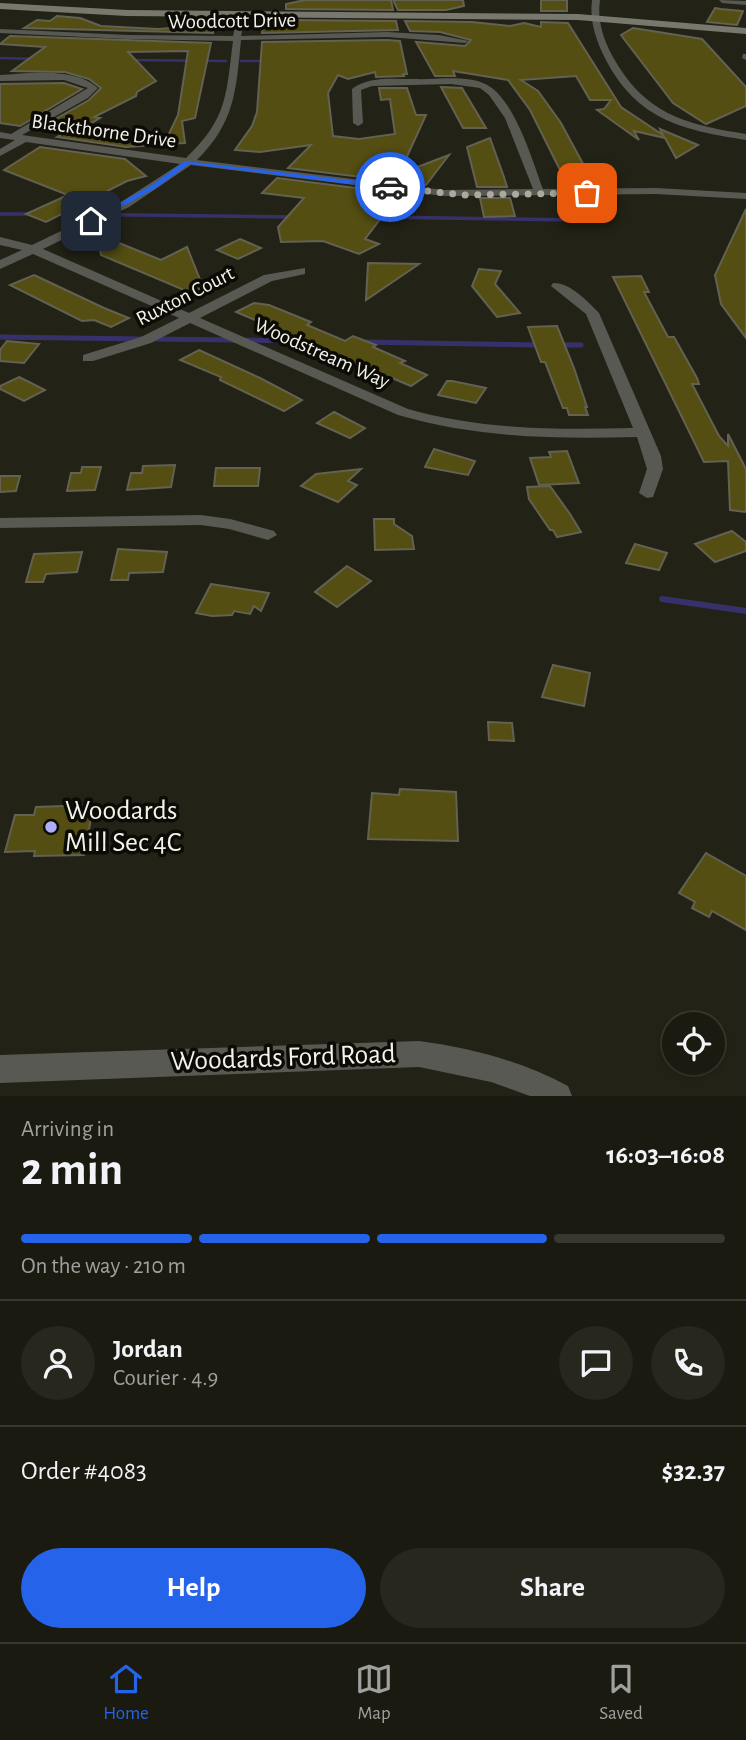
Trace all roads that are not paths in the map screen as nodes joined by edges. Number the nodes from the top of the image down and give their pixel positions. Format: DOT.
graph roads {
  1 [pos="596,0"];
  2 [pos="0,1"];
  3 [pos="722,1"];
  4 [pos="746,2"];
  5 [pos="0,6"];
  6 [pos="244,8"];
  7 [pos="594,15"];
  8 [pos="746,22"];
  9 [pos="746,31"];
  10 [pos="0,32"];
  11 [pos="236,38"];
  12 [pos="465,41"];
  13 [pos="0,78"];
  14 [pos="358,122"];
  15 [pos="0,135"];
  16 [pos="746,137"];
  17 [pos="18,138"];
  18 [pos="0,153"];
  19 [pos="188,162"];
  20 [pos="540,194"];
  21 [pos="746,196"];
  22 [pos="0,241"];
  23 [pos="32,249"];
  24 [pos="0,265"];
  25 [pos="301,271"];
  26 [pos="557,286"];
  27 [pos="188,318"];
  28 [pos="88,358"];
  29 [pos="642,432"];
  30 [pos="647,493"];
  31 [pos="0,523"];
  32 [pos="268,535"];
  33 [pos="0,1069"];
  34 [pos="558,1096"];
  1 -- 7 [label="street"];
  2 -- 6 [label="main road"];
  3 -- 4 [label="street"];
  5 -- 6 [label="main road"];
  6 -- 7 [label="main road"];
  6 -- 11 [label="street"];
  7 -- 8 [label="main road"];
  7 -- 9 [label="main road"];
  7 -- 16 [label="street"];
  10 -- 11 [label="street, Woodcott Drive"];
  11 -- 12 [label="street, Woodcott Drive"];
  11 -- 19 [label="street"];
  13 -- 17 [label="street"];
  14 -- 20 [label="street"];
  15 -- 17 [label="street, Blackthorne Drive"];
  17 -- 18 [label="street"];
  17 -- 19 [label="street, Blackthorne Drive"];
  19 -- 20 [label="street, Blackthorne Drive"];
  19 -- 23 [label="street"];
  20 -- 21 [label="street, Blackthorne Drive"];
  22 -- 23 [label="street, Woodstream Way"];
  23 -- 24 [label="street"];
  23 -- 27 [label="street, Woodstream Way"];
  25 -- 27 [label="street, Ruxton Court"];
  26 -- 29 [label="street"];
  27 -- 28 [label="street, Ruxton Court"];
  27 -- 29 [label="street, Woodstream Way"];
  29 -- 30 [label="street"];
  31 -- 32 [label="street"];
  33 -- 34 [label="street, Woodards Ford Road"];
}
